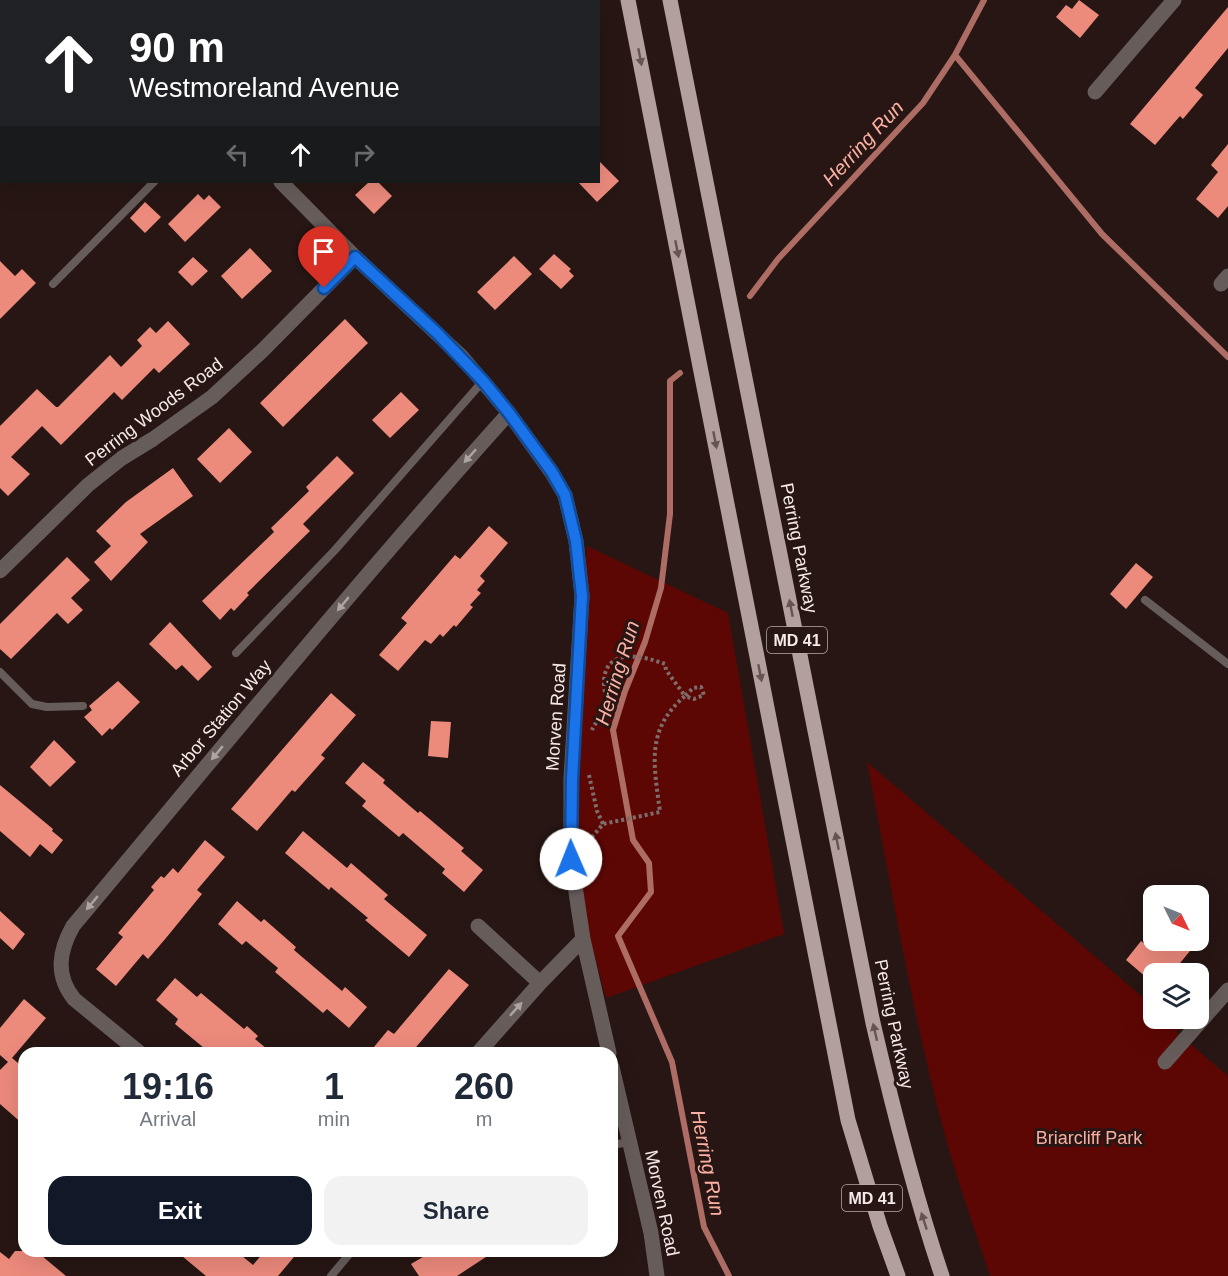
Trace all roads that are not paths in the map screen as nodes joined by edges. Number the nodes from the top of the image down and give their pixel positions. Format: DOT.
graph roads {
  1 [pos="628,0"];
  2 [pos="670,0"];
  3 [pos="1174,0"];
  4 [pos="1095,92"];
  5 [pos="153,183"];
  6 [pos="282,183"];
  7 [pos="355,257"];
  8 [pos="53,284"];
  9 [pos="483,381"];
  10 [pos="509,413"];
  11 [pos="0,571"];
  12 [pos="1145,600"];
  13 [pos="236,653"];
  14 [pos="1228,664"];
  15 [pos="0,672"];
  16 [pos="83,706"];
  17 [pos="478,926"];
  18 [pos="583,939"];
  19 [pos="540,983"];
  20 [pos="1228,990"];
  21 [pos="133,1047"];
  22 [pos="483,1047"];
  23 [pos="608,1047"];
  24 [pos="1165,1062"];
  25 [pos="618,1093"];
  26 [pos="629,1142"];
  27 [pos="618,1144"];
  28 [pos="347,1257"];
  29 [pos="331,1276"];
  30 [pos="657,1276"];
  31 [pos="898,1276"];
  32 [pos="942,1276"];
  1 -- 31 [label="main road, MD 41, one-way"];
  32 -- 2 [label="main road, Perring Parkway / MD 41, one-way"];
  3 -- 4 [label="street"];
  5 -- 8 [label="lane"];
  6 -- 7 [label="street, Morven Road"];
  7 -- 9 [label="street, Morven Road"];
  7 -- 11 [label="street, Perring Woods Road"];
  9 -- 10 [label="street, Morven Road"];
  9 -- 13 [label="lane"];
  10 -- 18 [label="street, Morven Road"];
  10 -- 21 [label="street, Arbor Station Way, one-way"];
  12 -- 14 [label="lane"];
  15 -- 16 [label="lane"];
  17 -- 19 [label="street"];
  18 -- 19 [label="street"];
  18 -- 23 [label="street, Morven Road"];
  22 -- 19 [label="street, one-way"];
  20 -- 24 [label="street"];
  25 -- 26 [label="street, Morven Road"];
  26 -- 27 [label="lane"];
  26 -- 30 [label="street, Morven Road"];
  28 -- 29 [label="lane"];
}
